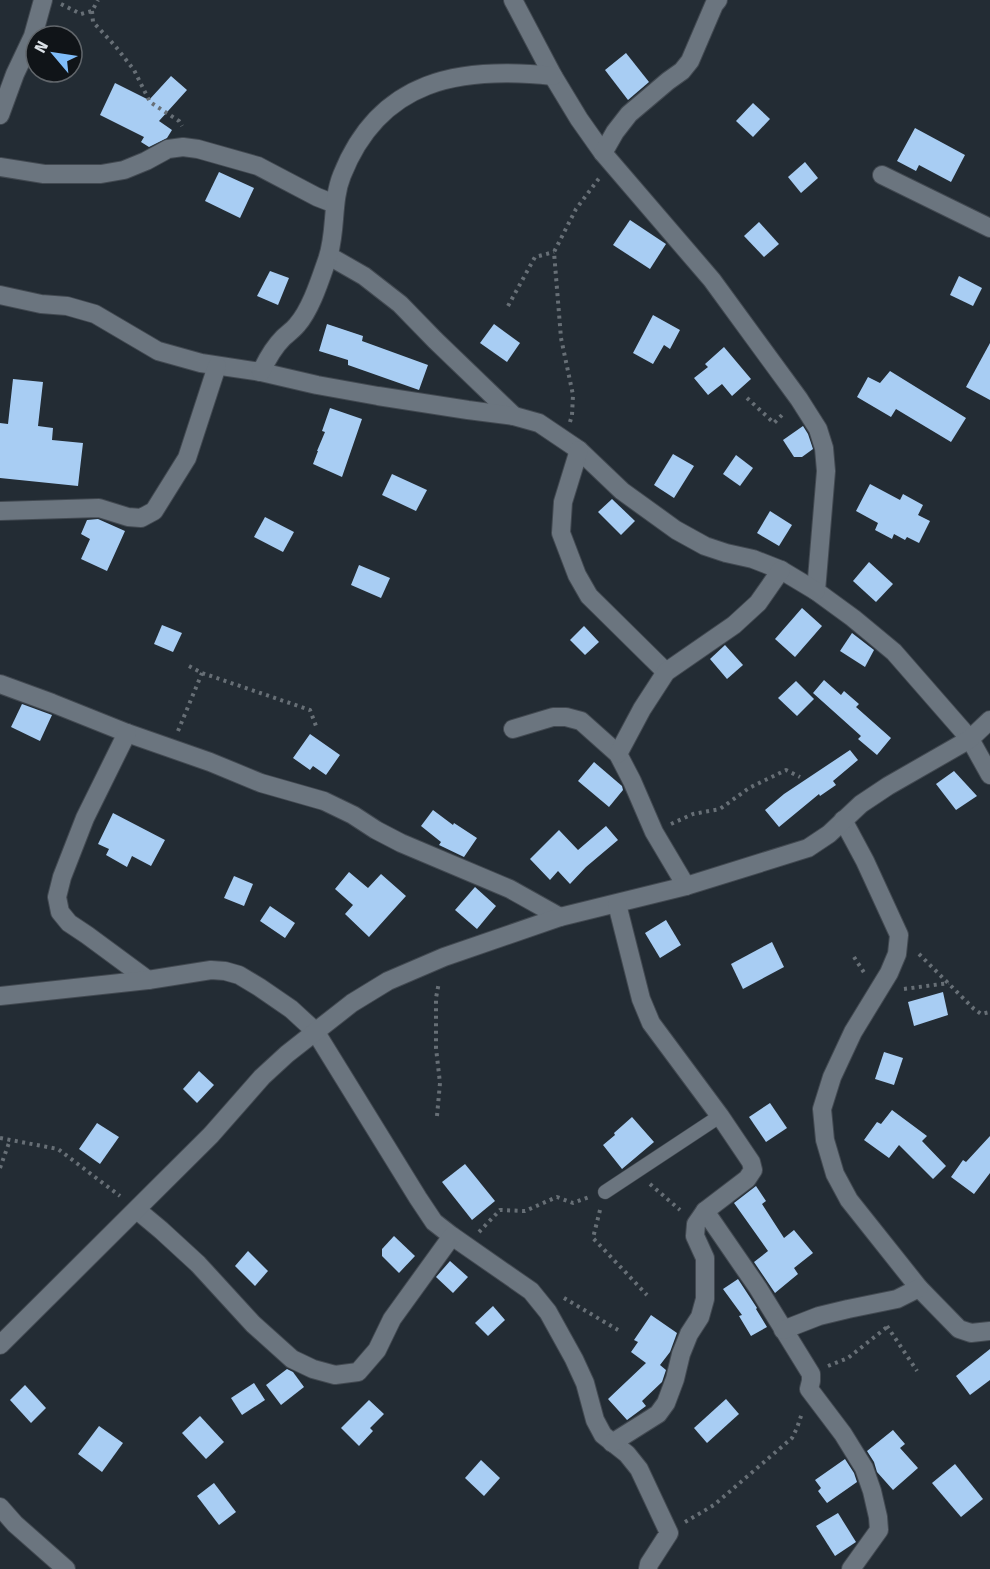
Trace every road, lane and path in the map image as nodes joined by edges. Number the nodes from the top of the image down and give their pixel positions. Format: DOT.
graph roads {
  1 [pos="43,0"];
  2 [pos="52,0"];
  3 [pos="98,0"];
  4 [pos="513,0"];
  5 [pos="718,0"];
  6 [pos="92,11"];
  7 [pos="553,76"];
  8 [pos="1,110"];
  9 [pos="198,149"];
  10 [pos="603,153"];
  11 [pos="0,167"];
  12 [pos="882,175"];
  13 [pos="335,204"];
  14 [pos="990,228"];
  15 [pos="554,252"];
  16 [pos="329,256"];
  17 [pos="0,295"];
  18 [pos="508,306"];
  19 [pos="217,366"];
  20 [pos="261,372"];
  21 [pos="747,398"];
  22 [pos="799,399"];
  23 [pos="513,416"];
  24 [pos="572,445"];
  25 [pos="0,511"];
  26 [pos="781,570"];
  27 [pos="816,591"];
  28 [pos="189,666"];
  29 [pos="666,672"];
  30 [pos="202,673"];
  31 [pos="0,684"];
  32 [pos="990,720"];
  33 [pos="316,726"];
  34 [pos="513,729"];
  35 [pos="127,733"];
  36 [pos="970,739"];
  37 [pos="171,748"];
  38 [pos="618,754"];
  39 [pos="990,775"];
  40 [pos="801,777"];
  41 [pos="843,820"];
  42 [pos="654,832"];
  43 [pos="686,886"];
  44 [pos="617,904"];
  45 [pos="560,917"];
  46 [pos="899,934"];
  47 [pos="444,957"];
  48 [pos="148,980"];
  49 [pos="0,996"];
  50 [pos="990,1012"];
  51 [pos="315,1031"];
  52 [pos="436,1116"];
  53 [pos="720,1116"];
  54 [pos="0,1138"];
  55 [pos="10,1140"];
  56 [pos="0,1168"];
  57 [pos="635,1171"];
  58 [pos="605,1192"];
  59 [pos="137,1210"];
  60 [pos="701,1217"];
  61 [pos="459,1241"];
  62 [pos="919,1288"];
  63 [pos="531,1291"];
  64 [pos="647,1295"];
  65 [pos="880,1303"];
  66 [pos="887,1327"];
  67 [pos="618,1330"];
  68 [pos="783,1330"];
  69 [pos="990,1331"];
  70 [pos="0,1345"];
  71 [pos="917,1371"];
  72 [pos="811,1374"];
  73 [pos="798,1428"];
  74 [pos="612,1443"];
  75 [pos="0,1507"];
  76 [pos="669,1533"];
  77 [pos="66,1569"];
  78 [pos="648,1569"];
  79 [pos="851,1569"];
  1 -- 8 [label="street"];
  2 -- 6 [label="path"];
  3 -- 6 [label="path"];
  4 -- 7 [label="street"];
  5 -- 10 [label="street"];
  6 -- 9 [label="path"];
  7 -- 10 [label="street"];
  7 -- 13 [label="street"];
  9 -- 11 [label="street"];
  9 -- 13 [label="street"];
  10 -- 15 [label="path"];
  10 -- 22 [label="street"];
  12 -- 14 [label="street"];
  13 -- 16 [label="street"];
  15 -- 18 [label="path"];
  15 -- 24 [label="path"];
  16 -- 20 [label="street"];
  16 -- 23 [label="street"];
  17 -- 19 [label="street"];
  19 -- 20 [label="street"];
  19 -- 25 [label="street"];
  20 -- 23 [label="street"];
  21 -- 22 [label="path"];
  22 -- 27 [label="street"];
  23 -- 24 [label="street"];
  24 -- 26 [label="street"];
  24 -- 29 [label="street"];
  26 -- 27 [label="street"];
  26 -- 29 [label="street"];
  27 -- 36 [label="street"];
  28 -- 30 [label="path"];
  29 -- 38 [label="street"];
  30 -- 33 [label="path"];
  30 -- 37 [label="path"];
  31 -- 35 [label="street"];
  32 -- 36 [label="street"];
  34 -- 38 [label="street"];
  35 -- 37 [label="street"];
  35 -- 48 [label="street"];
  36 -- 39 [label="street"];
  36 -- 41 [label="street"];
  37 -- 45 [label="street"];
  38 -- 42 [label="street"];
  40 -- 42 [label="path"];
  41 -- 43 [label="street"];
  41 -- 46 [label="street"];
  42 -- 43 [label="street"];
  43 -- 44 [label="street"];
  44 -- 45 [label="street"];
  44 -- 53 [label="street"];
  45 -- 47 [label="street"];
  46 -- 50 [label="path"];
  46 -- 62 [label="street"];
  47 -- 51 [label="street"];
  47 -- 52 [label="path"];
  48 -- 49 [label="street"];
  48 -- 51 [label="street"];
  51 -- 59 [label="street"];
  51 -- 61 [label="street"];
  53 -- 57 [label="lane"];
  53 -- 60 [label="street"];
  54 -- 55 [label="path"];
  55 -- 56 [label="path"];
  55 -- 59 [label="path"];
  57 -- 58 [label="lane"];
  57 -- 60 [label="path"];
  58 -- 61 [label="path"];
  58 -- 64 [label="path"];
  59 -- 61 [label="street"];
  59 -- 70 [label="street"];
  60 -- 68 [label="street"];
  60 -- 74 [label="street"];
  61 -- 63 [label="street"];
  62 -- 65 [label="street"];
  62 -- 69 [label="street"];
  63 -- 67 [label="path"];
  63 -- 74 [label="street"];
  65 -- 66 [label="path"];
  65 -- 68 [label="street"];
  66 -- 71 [label="path"];
  66 -- 72 [label="path"];
  68 -- 72 [label="street"];
  72 -- 79 [label="street"];
  73 -- 76 [label="path"];
  74 -- 76 [label="street"];
  75 -- 77 [label="street"];
  76 -- 78 [label="street"];
}
